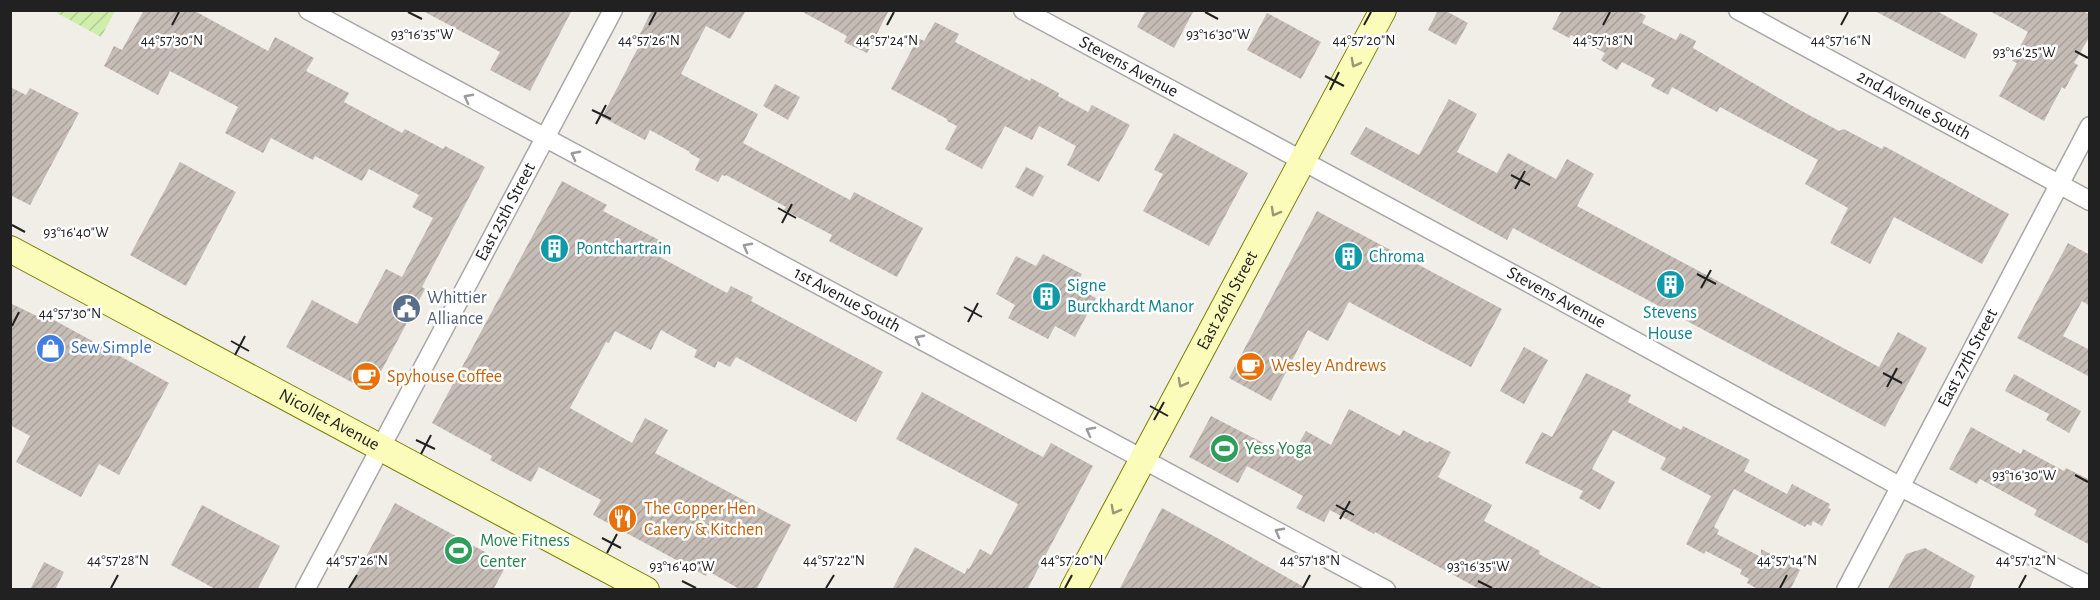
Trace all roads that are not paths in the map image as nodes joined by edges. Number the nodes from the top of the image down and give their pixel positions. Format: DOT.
graph roads {
  1 [pos="308,10"];
  2 [pos="613,10"];
  3 [pos="1023,10"];
  4 [pos="1383,10"];
  5 [pos="1738,10"];
  6 [pos="2090,126"];
  7 [pos="545,139"];
  8 [pos="1303,160"];
  9 [pos="2059,184"];
  10 [pos="2090,201"];
  11 [pos="10,249"];
  12 [pos="382,447"];
  13 [pos="1142,459"];
  14 [pos="1899,486"];
  15 [pos="2090,586"];
  16 [pos="305,590"];
  17 [pos="646,590"];
  18 [pos="1072,590"];
  19 [pos="1386,590"];
  20 [pos="1846,590"];
  7 -- 1 [label="street, 1st Avenue South, one-way"];
  2 -- 7 [label="street, East 25th Street"];
  3 -- 8 [label="street, Stevens Avenue"];
  4 -- 8 [label="street, East 26th Street, one-way"];
  5 -- 9 [label="street, 2nd Avenue South"];
  6 -- 9 [label="street, East 27th Street"];
  7 -- 12 [label="street, East 25th Street"];
  13 -- 7 [label="street, 1st Avenue South, one-way"];
  8 -- 13 [label="street, East 26th Street, one-way"];
  8 -- 14 [label="street, Stevens Avenue"];
  9 -- 10 [label="street, 2nd Avenue South"];
  9 -- 14 [label="street, East 27th Street"];
  11 -- 12 [label="street, Nicollet Avenue"];
  12 -- 16 [label="street, East 25th Street"];
  12 -- 17 [label="street, Nicollet Avenue"];
  13 -- 18 [label="street, East 26th Street, one-way"];
  19 -- 13 [label="street, 1st Avenue South, one-way"];
  14 -- 15 [label="street, Stevens Avenue"];
  14 -- 20 [label="street, East 27th Street"];
}
